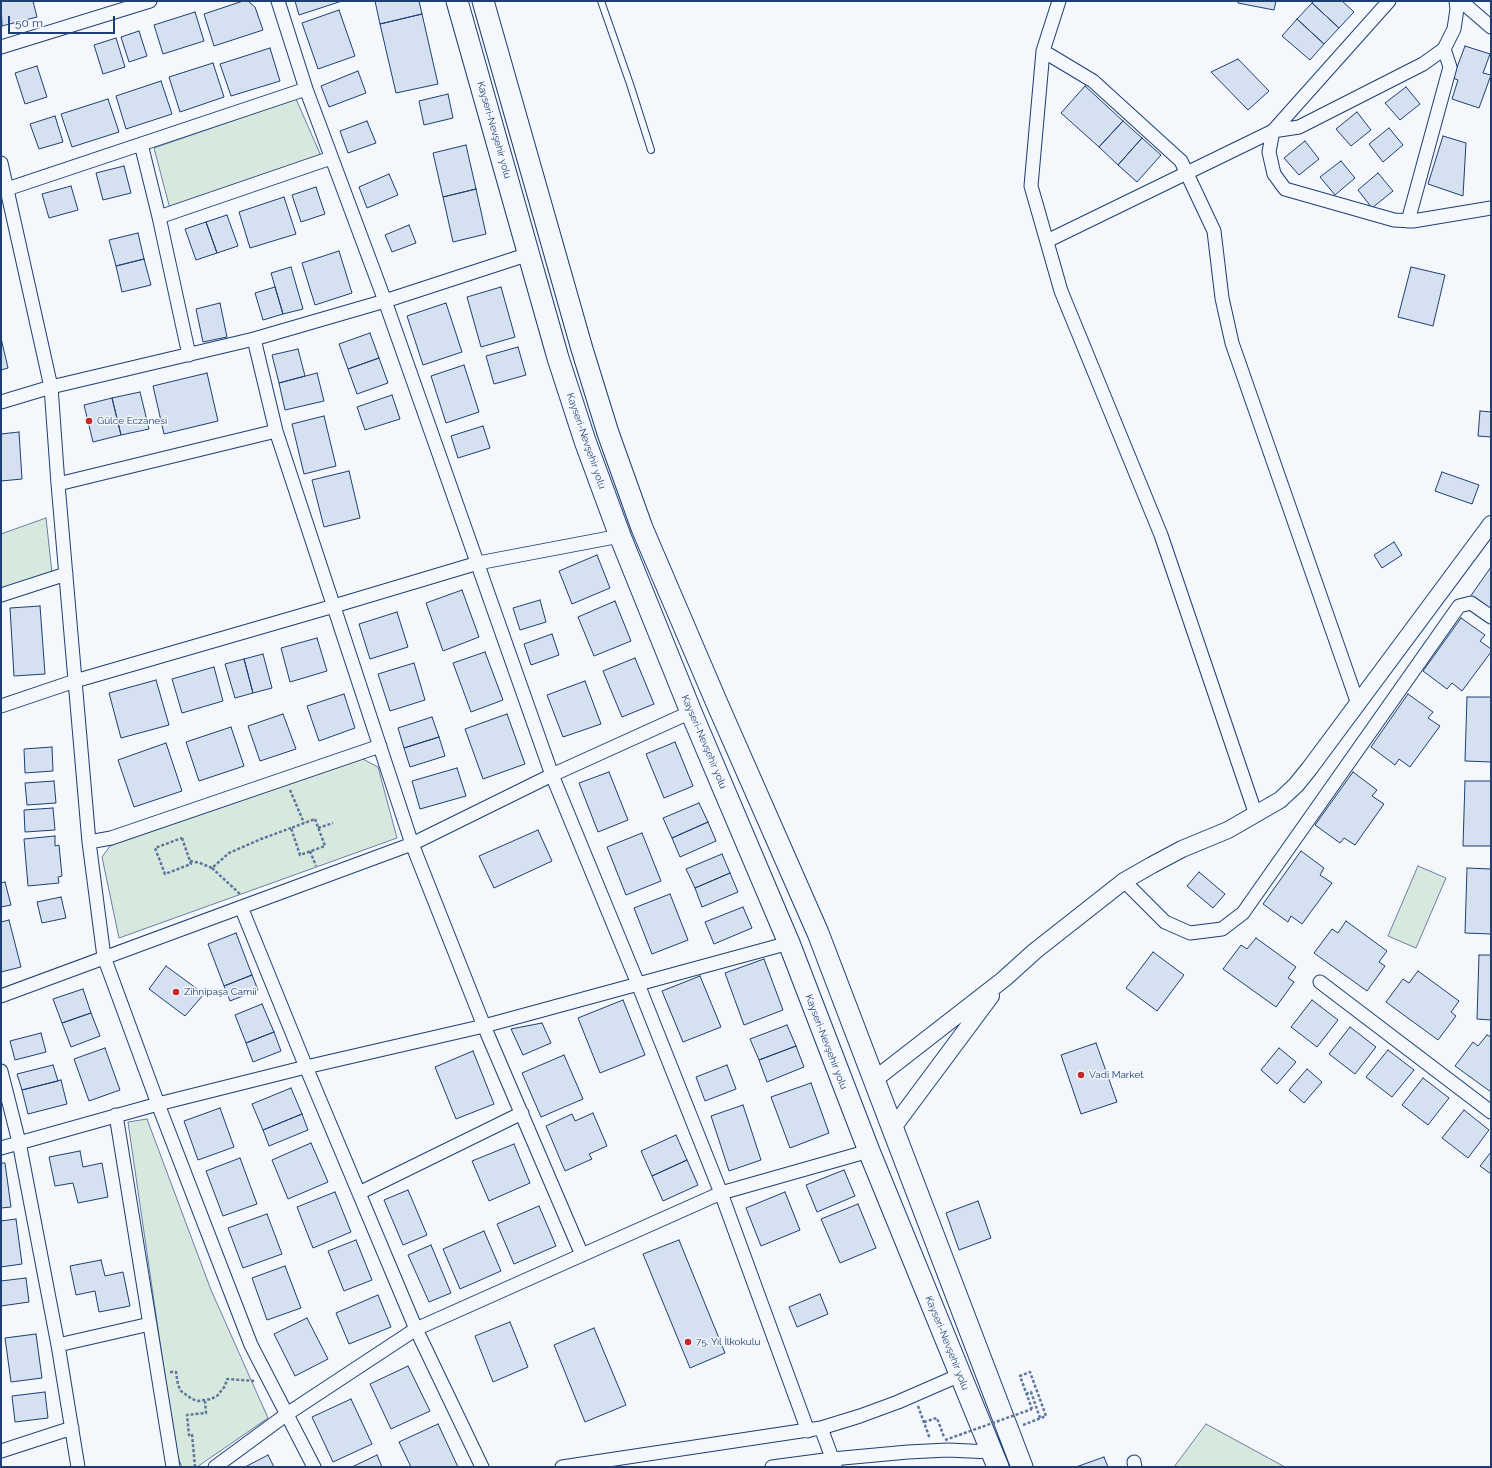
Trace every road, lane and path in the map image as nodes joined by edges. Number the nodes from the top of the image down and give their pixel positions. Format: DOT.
graph roads {
  1 [pos="150,1"];
  2 [pos="278,1"];
  3 [pos="457,1"];
  4 [pos="484,1"];
  5 [pos="601,1"];
  6 [pos="1059,1"];
  7 [pos="1389,1"];
  8 [pos="1456,1"];
  9 [pos="1461,1"];
  10 [pos="133,4"];
  11 [pos="1491,27"];
  12 [pos="1,48"];
  13 [pos="1444,49"];
  14 [pos="1044,51"];
  15 [pos="306,89"];
  16 [pos="1273,131"];
  17 [pos="140,144"];
  18 [pos="651,150"];
  19 [pos="331,158"];
  20 [pos="1,163"];
  21 [pos="1187,173"];
  22 [pos="4,190"];
  23 [pos="1491,208"];
  24 [pos="159,217"];
  25 [pos="1408,221"];
  26 [pos="1047,241"];
  27 [pos="529,254"];
  28 [pos="385,301"];
  29 [pos="254,339"];
  30 [pos="189,355"];
  31 [pos="51,387"];
  32 [pos="1,402"];
  33 [pos="276,431"];
  34 [pos="58,484"];
  35 [pos="1491,524"];
  36 [pos="620,536"];
  37 [pos="478,562"];
  38 [pos="66,574"];
  39 [pos="1,595"];
  40 [pos="334,606"];
  41 [pos="1491,617"];
  42 [pos="75,681"];
  43 [pos="1358,704"];
  44 [pos="1,706"];
  45 [pos="691,712"];
  46 [pos="380,746"];
  47 [pos="552,775"];
  48 [pos="286,778"];
  49 [pos="1256,815"];
  50 [pos="304,823"];
  51 [pos="333,823"];
  52 [pos="291,828"];
  53 [pos="318,828"];
  54 [pos="89,842"];
  55 [pos="412,844"];
  56 [pos="190,862"];
  57 [pos="212,868"];
  58 [pos="1124,881"];
  59 [pos="246,905"];
  60 [pos="789,943"];
  61 [pos="104,958"];
  62 [pos="1004,979"];
  63 [pos="1320,982"];
  64 [pos="638,984"];
  65 [pos="1,996"];
  66 [pos="484,1026"];
  67 [pos="306,1067"];
  68 [pos="1,1071"];
  69 [pos="874,1080"];
  70 [pos="158,1104"];
  71 [pos="1491,1112"];
  72 [pos="522,1114"];
  73 [pos="116,1115"];
  74 [pos="892,1128"];
  75 [pos="19,1142"];
  76 [pos="1,1148"];
  77 [pos="869,1151"];
  78 [pos="359,1193"];
  79 [pos="720,1193"];
  80 [pos="582,1255"];
  81 [pos="150,1324"];
  82 [pos="416,1329"];
  83 [pos="58,1345"];
  84 [pos="158,1372"];
  85 [pos="960,1375"];
  86 [pos="270,1382"];
  87 [pos="1026,1394"];
  88 [pos="914,1395"];
  89 [pos="204,1401"];
  90 [pos="287,1414"];
  91 [pos="1040,1418"];
  92 [pos="924,1422"];
  93 [pos="72,1428"];
  94 [pos="821,1428"];
  95 [pos="1007,1430"];
  96 [pos="808,1431"];
  97 [pos="935,1450"];
  98 [pos="1,1451"];
  99 [pos="994,1460"];
  100 [pos="834,1463"];
  101 [pos="78,1467"];
  102 [pos="173,1467"];
  103 [pos="195,1467"];
  104 [pos="215,1467"];
  105 [pos="314,1467"];
  106 [pos="482,1467"];
  107 [pos="562,1467"];
  108 [pos="772,1467"];
  109 [pos="1022,1467"];
  1 -- 10 [label="street"];
  2 -- 15 [label="street"];
  3 -- 27 [label="highway, Kayseri-Nevşehir yolu"];
  4 -- 69 [label="highway"];
  5 -- 18 [label="lane"];
  6 -- 14 [label="street"];
  7 -- 16 [label="street"];
  8 -- 13 [label="street"];
  9 -- 11 [label="street"];
  10 -- 12 [label="street"];
  13 -- 16 [label="street"];
  13 -- 25 [label="street"];
  14 -- 21 [label="street"];
  14 -- 26 [label="street"];
  15 -- 17 [label="street"];
  15 -- 19 [label="street"];
  16 -- 21 [label="street"];
  16 -- 25 [label="street"];
  17 -- 22 [label="street"];
  17 -- 24 [label="street"];
  19 -- 24 [label="street"];
  19 -- 28 [label="street"];
  20 -- 22 [label="street"];
  21 -- 26 [label="street"];
  21 -- 43 [label="street"];
  22 -- 31 [label="street"];
  23 -- 25 [label="street"];
  24 -- 30 [label="street"];
  26 -- 49 [label="street"];
  27 -- 28 [label="street"];
  27 -- 36 [label="highway, Kayseri-Nevşehir yolu"];
  28 -- 29 [label="street"];
  28 -- 37 [label="street"];
  29 -- 30 [label="street"];
  29 -- 33 [label="street"];
  30 -- 31 [label="street"];
  31 -- 32 [label="street"];
  31 -- 34 [label="street"];
  33 -- 34 [label="street"];
  33 -- 40 [label="street"];
  34 -- 38 [label="street"];
  35 -- 43 [label="street"];
  36 -- 37 [label="street"];
  36 -- 45 [label="highway, Kayseri-Nevşehir yolu"];
  37 -- 40 [label="street"];
  37 -- 47 [label="street"];
  38 -- 39 [label="street"];
  38 -- 42 [label="street"];
  40 -- 42 [label="street"];
  40 -- 46 [label="street"];
  41 -- 58 [label="street"];
  42 -- 44 [label="street"];
  42 -- 54 [label="street"];
  43 -- 49 [label="street"];
  45 -- 47 [label="street"];
  45 -- 60 [label="highway, Kayseri-Nevşehir yolu"];
  46 -- 48 [label="street"];
  46 -- 55 [label="street"];
  47 -- 55 [label="street"];
  47 -- 64 [label="street"];
  48 -- 50 [label="path"];
  48 -- 54 [label="street"];
  49 -- 58 [label="street"];
  50 -- 52 [label="path"];
  50 -- 53 [label="path"];
  51 -- 53 [label="path"];
  52 -- 53 [label="path"];
  52 -- 57 [label="path"];
  54 -- 61 [label="street"];
  55 -- 59 [label="street"];
  55 -- 66 [label="street"];
  56 -- 56 [label="path"];
  56 -- 57 [label="path"];
  57 -- 59 [label="path"];
  58 -- 62 [label="street"];
  59 -- 61 [label="street"];
  59 -- 67 [label="street"];
  60 -- 64 [label="street"];
  60 -- 77 [label="highway, Kayseri-Nevşehir yolu"];
  61 -- 65 [label="street"];
  61 -- 70 [label="street"];
  62 -- 69 [label="street"];
  62 -- 74 [label="street"];
  63 -- 71 [label="street"];
  64 -- 66 [label="street"];
  64 -- 79 [label="street"];
  66 -- 67 [label="street"];
  66 -- 72 [label="street"];
  67 -- 70 [label="street"];
  67 -- 78 [label="street"];
  68 -- 75 [label="street"];
  69 -- 74 [label="highway"];
  70 -- 73 [label="street"];
  70 -- 86 [label="street"];
  72 -- 78 [label="street"];
  72 -- 80 [label="street"];
  73 -- 75 [label="street"];
  73 -- 81 [label="street"];
  74 -- 95 [label="highway"];
  75 -- 76 [label="street"];
  75 -- 83 [label="street"];
  77 -- 79 [label="street"];
  77 -- 85 [label="highway, Kayseri-Nevşehir yolu"];
  78 -- 82 [label="street"];
  79 -- 80 [label="street"];
  79 -- 96 [label="street"];
  80 -- 82 [label="street"];
  81 -- 83 [label="street"];
  81 -- 84 [label="street"];
  82 -- 90 [label="street"];
  82 -- 106 [label="street"];
  83 -- 93 [label="street"];
  84 -- 89 [label="path"];
  84 -- 102 [label="street"];
  85 -- 88 [label="street"];
  85 -- 99 [label="highway, Kayseri-Nevşehir yolu"];
  86 -- 89 [label="path"];
  86 -- 90 [label="street"];
  87 -- 91 [label="path"];
  87 -- 91 [label="path"];
  87 -- 92 [label="path, bridge"];
  88 -- 92 [label="path"];
  88 -- 94 [label="street"];
  89 -- 103 [label="path"];
  90 -- 104 [label="street"];
  90 -- 105 [label="street"];
  91 -- 95 [label="path"];
  92 -- 97 [label="path"];
  93 -- 98 [label="street"];
  93 -- 101 [label="street"];
  94 -- 96 [label="street"];
  94 -- 100 [label="street"];
  95 -- 109 [label="highway"];
  96 -- 107 [label="street"];
  97 -- 99 [label="street"];
  97 -- 100 [label="street"];
  100 -- 108 [label="street"];
}
